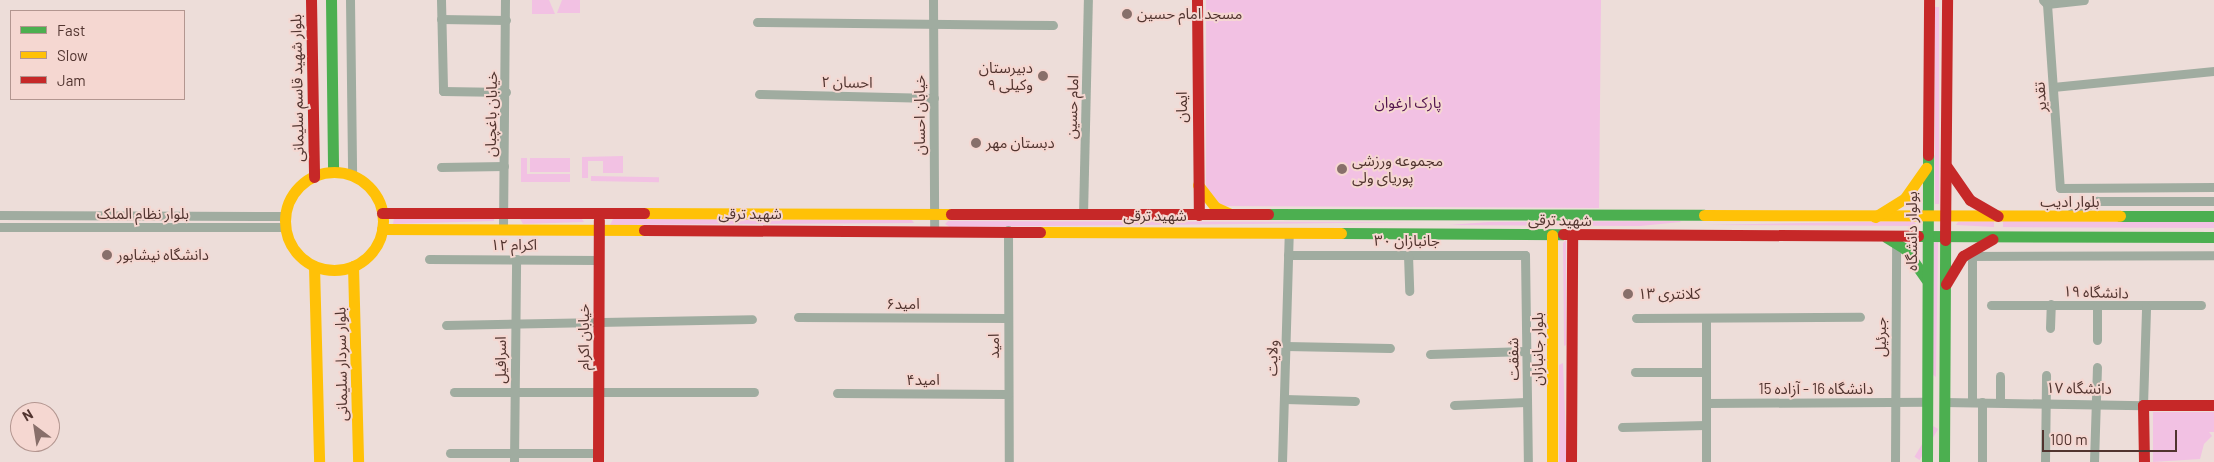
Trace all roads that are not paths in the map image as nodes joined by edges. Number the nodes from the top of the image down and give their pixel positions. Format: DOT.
graph roads {
  1 [pos="311,0"];
  2 [pos="331,0"];
  3 [pos="350,0"];
  4 [pos="441,0"];
  5 [pos="506,0"];
  6 [pos="934,0"];
  7 [pos="1088,0"];
  8 [pos="1197,0"];
  9 [pos="1930,0"];
  10 [pos="1947,0"];
  11 [pos="2084,0"];
  12 [pos="2045,2"];
  13 [pos="441,19"];
  14 [pos="506,20"];
  15 [pos="757,22"];
  16 [pos="934,24"];
  17 [pos="1053,25"];
  18 [pos="2214,71"];
  19 [pos="2052,87"];
  20 [pos="506,92"];
  21 [pos="759,94"];
  22 [pos="934,98"];
  23 [pos="1946,165"];
  24 [pos="504,166"];
  25 [pos="1927,166"];
  26 [pos="441,167"];
  27 [pos="333,172"];
  28 [pos="314,176"];
  29 [pos="352,176"];
  30 [pos="1197,183"];
  31 [pos="2214,186"];
  32 [pos="2214,201"];
  33 [pos="503,212"];
  34 [pos="382,213"];
  35 [pos="598,213"];
  36 [pos="934,214"];
  37 [pos="0,215"];
  38 [pos="1083,215"];
  39 [pos="1198,215"];
  40 [pos="1235,216"];
  41 [pos="1691,216"];
  42 [pos="2214,216"];
  43 [pos="1438,217"];
  44 [pos="1999,217"];
  45 [pos="2064,217"];
  46 [pos="1873,218"];
  47 [pos="1926,218"];
  48 [pos="1945,218"];
  49 [pos="285,222"];
  50 [pos="0,227"];
  51 [pos="503,228"];
  52 [pos="598,228"];
  53 [pos="382,229"];
  54 [pos="934,229"];
  55 [pos="1008,230"];
  56 [pos="1289,232"];
  57 [pos="1439,233"];
  58 [pos="1552,235"];
  59 [pos="1572,236"];
  60 [pos="1691,236"];
  61 [pos="1945,236"];
  62 [pos="1999,236"];
  63 [pos="1927,237"];
  64 [pos="2214,237"];
  65 [pos="1891,239"];
  66 [pos="1288,255"];
  67 [pos="1408,255"];
  68 [pos="1525,255"];
  69 [pos="2214,255"];
  70 [pos="1968,256"];
  71 [pos="428,259"];
  72 [pos="516,259"];
  73 [pos="599,260"];
  74 [pos="314,266"];
  75 [pos="353,266"];
  76 [pos="1927,282"];
  77 [pos="1945,286"];
  78 [pos="1409,291"];
  79 [pos="2051,304"];
  80 [pos="1991,305"];
  81 [pos="2201,305"];
  82 [pos="2097,306"];
  83 [pos="2146,307"];
  84 [pos="798,316"];
  85 [pos="1860,317"];
  86 [pos="1008,318"];
  87 [pos="1636,318"];
  88 [pos="752,319"];
  89 [pos="1706,319"];
  90 [pos="599,320"];
  91 [pos="514,324"];
  92 [pos="446,325"];
  93 [pos="2050,328"];
  94 [pos="2097,340"];
  95 [pos="1286,346"];
  96 [pos="1390,348"];
  97 [pos="1526,351"];
  98 [pos="1430,354"];
  99 [pos="1553,354"];
  100 [pos="1571,354"];
  101 [pos="2097,367"];
  102 [pos="1635,372"];
  103 [pos="1706,372"];
  104 [pos="2046,375"];
  105 [pos="2000,376"];
  106 [pos="454,392"];
  107 [pos="514,392"];
  108 [pos="754,392"];
  109 [pos="599,393"];
  110 [pos="837,394"];
  111 [pos="1008,394"];
  112 [pos="1286,399"];
  113 [pos="1354,401"];
  114 [pos="1527,402"];
  115 [pos="1895,402"];
  116 [pos="1927,402"];
  117 [pos="1944,402"];
  118 [pos="1977,402"];
  119 [pos="2000,402"];
  120 [pos="2046,403"];
  121 [pos="2096,403"];
  122 [pos="1706,404"];
  123 [pos="1454,405"];
  124 [pos="2143,405"];
  125 [pos="2214,405"];
  126 [pos="1706,426"];
  127 [pos="1622,427"];
  128 [pos="514,452"];
  129 [pos="450,453"];
  130 [pos="598,457"];
  131 [pos="319,462"];
  132 [pos="358,462"];
  133 [pos="514,462"];
  134 [pos="1009,462"];
  135 [pos="1282,462"];
  136 [pos="1528,462"];
  137 [pos="1552,462"];
  138 [pos="1571,462"];
  139 [pos="1706,462"];
  140 [pos="1895,462"];
  141 [pos="1927,462"];
  142 [pos="1944,462"];
  143 [pos="1982,462"];
  144 [pos="2045,462"];
  145 [pos="2094,462"];
  146 [pos="2144,462"];
  1 -- 28 [label="main road, بلوار شهید قاسم سلیمانی"];
  2 -- 27 [label="main road"];
  3 -- 29 [label="street"];
  4 -- 13 [label="street"];
  5 -- 14 [label="street, خیابان باغچبان"];
  6 -- 16 [label="street, خیابان احسان"];
  7 -- 38 [label="street, امام حسین"];
  8 -- 30 [label="main road, ایمان"];
  9 -- 25 [label="main road, بولوار دانشگاه"];
  10 -- 23 [label="main road"];
  11 -- 12 [label="street"];
  12 -- 19 [label="street, تقدیر"];
  13 -- 14 [label="street"];
  13 -- 20 [label="street"];
  14 -- 20 [label="street, خیابان باغچبان"];
  15 -- 16 [label="street"];
  16 -- 17 [label="street"];
  16 -- 22 [label="street, خیابان احسان"];
  18 -- 19 [label="street"];
  19 -- 31 [label="street, تقدیر"];
  20 -- 24 [label="street, خیابان باغچبان"];
  21 -- 22 [label="street, احسان ۲"];
  22 -- 36 [label="street, خیابان احسان"];
  23 -- 44 [label="main road"];
  23 -- 48 [label="main road"];
  24 -- 26 [label="street"];
  24 -- 33 [label="street, خیابان باغچبان"];
  25 -- 46 [label="main road"];
  25 -- 47 [label="main road, بولوار دانشگاه"];
  27 -- 28 [label="main road"];
  27 -- 29 [label="main road"];
  28 -- 49 [label="main road"];
  29 -- 34 [label="main road"];
  30 -- 39 [label="main road, ایمان"];
  30 -- 40 [label="main road"];
  32 -- 45 [label="street"];
  33 -- 34 [label="main road, شهید ترقی"];
  33 -- 35 [label="main road, شهید ترقی"];
  33 -- 51 [label="street, خیابان باغچبان"];
  34 -- 53 [label="main road"];
  35 -- 36 [label="main road, شهید ترقی"];
  35 -- 52 [label="main road, خیابان اکرام"];
  36 -- 38 [label="main road, شهید ترقی"];
  36 -- 54 [label="street, خیابان احسان"];
  37 -- 49 [label="street, بلوار نظام الملک"];
  38 -- 39 [label="main road, شهید ترقی"];
  39 -- 40 [label="main road, شهید ترقی"];
  40 -- 43 [label="main road, شهید ترقی"];
  41 -- 43 [label="main road, شهید ترقی"];
  41 -- 46 [label="main road, شهید ترقی"];
  41 -- 60 [label="main road"];
  42 -- 45 [label="main road, بلوار ادیب"];
  43 -- 57 [label="main road"];
  44 -- 45 [label="main road, بلوار ادیب"];
  44 -- 48 [label="main road, بلوار ادیب"];
  44 -- 62 [label="main road"];
  46 -- 47 [label="main road, شهید ترقی"];
  47 -- 48 [label="main road, بلوار ادیب"];
  47 -- 63 [label="main road, بولوار دانشگاه"];
  48 -- 61 [label="main road"];
  49 -- 50 [label="street, بلوار نظام الملک"];
  49 -- 74 [label="main road"];
  51 -- 52 [label="main road, شهید ترقی"];
  51 -- 53 [label="main road, شهید ترقی"];
  52 -- 54 [label="main road, شهید ترقی"];
  52 -- 73 [label="main road, خیابان اکرام"];
  53 -- 75 [label="main road"];
  54 -- 55 [label="main road, شهید ترقی"];
  55 -- 56 [label="main road, شهید ترقی"];
  55 -- 86 [label="street, امید"];
  56 -- 57 [label="main road, شهید ترقی"];
  56 -- 66 [label="street, ولایت"];
  57 -- 58 [label="main road, شهید ترقی"];
  58 -- 59 [label="main road, شهید ترقی"];
  58 -- 99 [label="main road, بلوار جانبازان"];
  59 -- 60 [label="main road, شهید ترقی"];
  59 -- 100 [label="main road"];
  60 -- 65 [label="main road, شهید ترقی"];
  61 -- 62 [label="main road"];
  61 -- 63 [label="main road"];
  61 -- 77 [label="main road"];
  62 -- 64 [label="main road"];
  62 -- 70 [label="main road"];
  63 -- 65 [label="main road, شهید ترقی"];
  63 -- 76 [label="main road, بولوار دانشگاه"];
  65 -- 76 [label="main road"];
  65 -- 115 [label="street, جبرئیل"];
  66 -- 67 [label="street, جانبازان ۳۰"];
  66 -- 95 [label="street, ولایت"];
  67 -- 68 [label="street, جانبازان ۳۰"];
  67 -- 78 [label="street"];
  68 -- 97 [label="street, شفقت"];
  69 -- 70 [label="street"];
  70 -- 77 [label="main road"];
  70 -- 118 [label="street"];
  71 -- 72 [label="street, اکرام ۱۲"];
  72 -- 73 [label="street, اکرام ۱۲"];
  72 -- 91 [label="street, اسرافیل"];
  73 -- 90 [label="main road, خیابان اکرام"];
  74 -- 75 [label="main road"];
  74 -- 131 [label="main road, بلوار سردار سلیمانی"];
  75 -- 132 [label="main road, بلوار سردار سلیمانی"];
  76 -- 116 [label="main road, بولوار دانشگاه"];
  77 -- 117 [label="main road"];
  79 -- 80 [label="street, دانشگاه ۱۹"];
  79 -- 82 [label="street, دانشگاه ۱۹"];
  79 -- 93 [label="street"];
  81 -- 83 [label="street, دانشگاه ۱۹"];
  82 -- 83 [label="street, دانشگاه ۱۹"];
  82 -- 94 [label="street"];
  83 -- 124 [label="street"];
  84 -- 86 [label="street, امید۶"];
  85 -- 89 [label="street"];
  86 -- 111 [label="street, امید"];
  87 -- 89 [label="street"];
  88 -- 90 [label="street"];
  89 -- 103 [label="street"];
  90 -- 91 [label="street"];
  90 -- 109 [label="main road, خیابان اکرام"];
  91 -- 92 [label="street"];
  91 -- 107 [label="street, اسرافیل"];
  95 -- 96 [label="street"];
  95 -- 112 [label="street, ولایت"];
  97 -- 98 [label="street"];
  97 -- 114 [label="street, شفقت"];
  99 -- 100 [label="main road"];
  99 -- 137 [label="main road, بلوار جانبازان"];
  100 -- 138 [label="main road"];
  101 -- 121 [label="street"];
  102 -- 103 [label="street"];
  103 -- 122 [label="street"];
  104 -- 120 [label="street"];
  105 -- 119 [label="street"];
  106 -- 107 [label="street"];
  107 -- 109 [label="street"];
  107 -- 128 [label="street, اسرافیل"];
  108 -- 109 [label="street"];
  109 -- 130 [label="main road, خیابان اکرام"];
  110 -- 111 [label="street, امید۴"];
  111 -- 134 [label="street, امید"];
  112 -- 113 [label="street"];
  112 -- 135 [label="street, ولایت"];
  114 -- 123 [label="street"];
  114 -- 136 [label="street, شفقت"];
  115 -- 116 [label="street, دانشگاه 16 - آزاده 15"];
  115 -- 122 [label="street, دانشگاه 16 - آزاده 15"];
  115 -- 140 [label="street, جبرئیل"];
  116 -- 141 [label="main road, بولوار دانشگاه"];
  117 -- 118 [label="street, دانشگاه ۱۷"];
  117 -- 142 [label="main road"];
  118 -- 119 [label="street, دانشگاه ۱۷"];
  118 -- 143 [label="street"];
  119 -- 120 [label="street, دانشگاه ۱۷"];
  120 -- 121 [label="street, دانشگاه ۱۷"];
  120 -- 144 [label="street"];
  121 -- 124 [label="street, دانشگاه ۱۷"];
  121 -- 145 [label="street"];
  122 -- 126 [label="street"];
  124 -- 125 [label="main road, دانشگاه ۱۷"];
  124 -- 146 [label="main road"];
  126 -- 127 [label="street"];
  126 -- 139 [label="street"];
  128 -- 129 [label="street"];
  128 -- 130 [label="street"];
  128 -- 133 [label="street, اسرافیل"];
}
